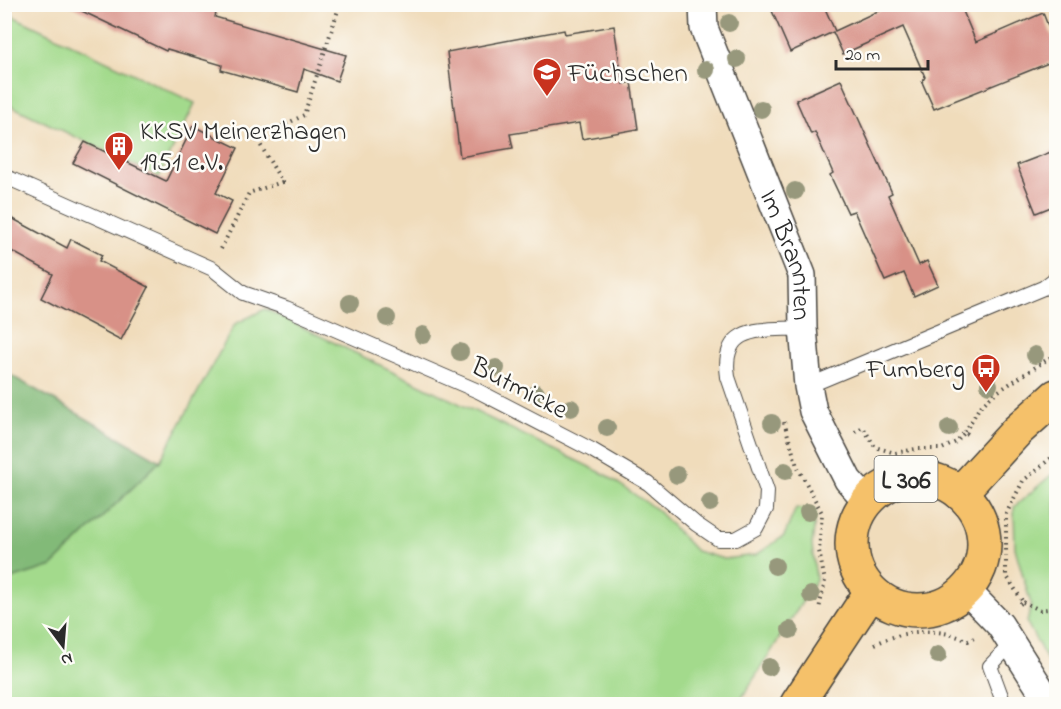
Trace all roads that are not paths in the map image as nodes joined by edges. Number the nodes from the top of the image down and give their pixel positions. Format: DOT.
graph roads {
  1 [pos="703,4"];
  2 [pos="4,176"];
  3 [pos="1056,278"];
  4 [pos="803,328"];
  5 [pos="808,386"];
  6 [pos="1056,396"];
  7 [pos="960,493"];
  8 [pos="867,501"];
  9 [pos="966,590"];
  10 [pos="871,592"];
  11 [pos="1006,634"];
  12 [pos="797,705"];
  13 [pos="1004,705"];
  14 [pos="1050,705"];
  1 -- 4 [label="street, Im Brannten"];
  2 -- 4 [label="lane, Butmicke"];
  3 -- 5 [label="lane"];
  4 -- 5 [label="street, Im Brannten"];
  5 -- 8 [label="street, Im Brannten"];
  6 -- 7 [label="main road, L 306"];
  7 -- 8 [label="main road, L 306"];
  7 -- 9 [label="main road, L 306"];
  8 -- 10 [label="main road, L 306"];
  9 -- 10 [label="main road, L 306"];
  9 -- 11 [label="street"];
  10 -- 12 [label="main road"];
  11 -- 13 [label="lane"];
  11 -- 14 [label="street"];
}
